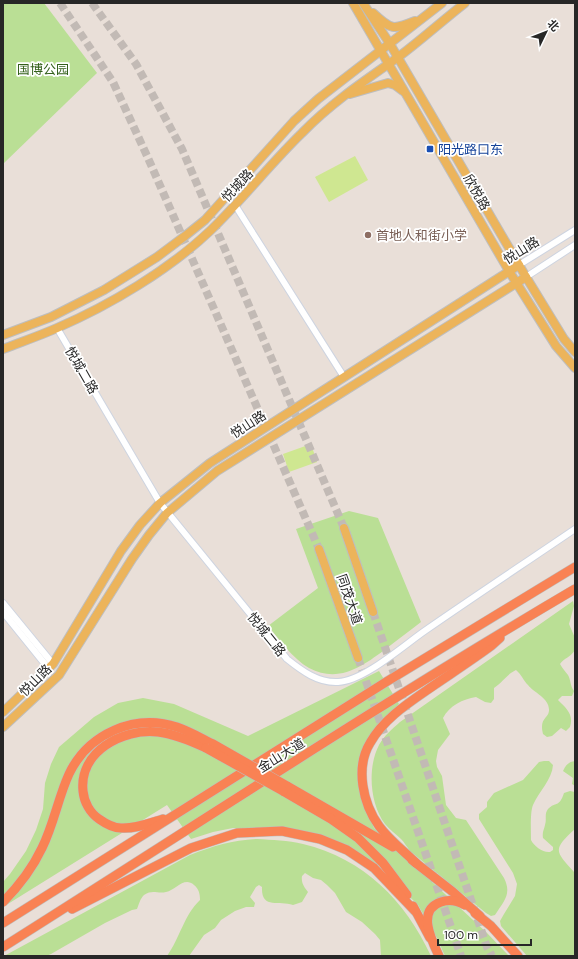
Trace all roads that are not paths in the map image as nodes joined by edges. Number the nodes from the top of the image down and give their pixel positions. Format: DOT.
graph roads {
  1 [pos="353,3"];
  2 [pos="363,3"];
  3 [pos="442,3"];
  4 [pos="465,3"];
  5 [pos="427,16"];
  6 [pos="390,44"];
  7 [pos="382,50"];
  8 [pos="398,57"];
  9 [pos="389,63"];
  10 [pos="405,92"];
  11 [pos="346,96"];
  12 [pos="235,205"];
  13 [pos="575,230"];
  14 [pos="575,245"];
  15 [pos="519,265"];
  16 [pos="509,271"];
  17 [pos="526,277"];
  18 [pos="516,283"];
  19 [pos="57,328"];
  20 [pos="3,335"];
  21 [pos="3,349"];
  22 [pos="575,352"];
  23 [pos="575,368"];
  24 [pos="344,377"];
  25 [pos="160,503"];
  26 [pos="167,513"];
  27 [pos="344,528"];
  28 [pos="575,530"];
  29 [pos="319,549"];
  30 [pos="575,567"];
  31 [pos="575,589"];
  32 [pos="3,603"];
  33 [pos="3,612"];
  34 [pos="373,612"];
  35 [pos="512,626"];
  36 [pos="358,658"];
  37 [pos="51,667"];
  38 [pos="3,712"];
  39 [pos="3,727"];
  40 [pos="210,746"];
  41 [pos="285,788"];
  42 [pos="172,817"];
  43 [pos="416,863"];
  44 [pos="3,902"];
  45 [pos="415,911"];
  46 [pos="480,916"];
  47 [pos="3,923"];
  48 [pos="23,935"];
  49 [pos="430,938"];
  50 [pos="3,947"];
  51 [pos="439,956"];
  52 [pos="518,956"];
  1 -- 7 [label="main road, 欣悦路"];
  2 -- 5 [label="main road"];
  2 -- 6 [label="main road, 欣悦路"];
  3 -- 5 [label="main road, 悦城路"];
  4 -- 8 [label="main road, 悦城路"];
  5 -- 6 [label="main road, 悦城路"];
  6 -- 7 [label="main road, 悦城路"];
  6 -- 8 [label="main road, 欣悦路"];
  7 -- 9 [label="main road, 欣悦路"];
  7 -- 20 [label="main road, 悦城路"];
  8 -- 9 [label="main road, 悦城路"];
  8 -- 15 [label="main road, 欣悦路"];
  9 -- 10 [label="main road, 欣悦路"];
  9 -- 11 [label="main road, 悦城路"];
  10 -- 11 [label="main road"];
  10 -- 16 [label="main road, 欣悦路"];
  11 -- 12 [label="main road, 悦城路"];
  12 -- 19 [label="main road, 悦城路"];
  12 -- 24 [label="street"];
  13 -- 15 [label="street, 悦山路"];
  14 -- 17 [label="street, 悦山路"];
  15 -- 16 [label="main road, 悦山路"];
  15 -- 17 [label="main road, 欣悦路"];
  16 -- 18 [label="main road, 欣悦路"];
  16 -- 24 [label="main road, 悦山路"];
  17 -- 18 [label="main road, 悦山路"];
  17 -- 22 [label="main road, 欣悦路"];
  18 -- 23 [label="main road, 欣悦路"];
  18 -- 26 [label="main road, 悦山路"];
  19 -- 21 [label="main road, 悦城路"];
  19 -- 25 [label="street, 悦城二路"];
  24 -- 25 [label="main road, 悦山路"];
  25 -- 26 [label="street, 悦城二路"];
  25 -- 37 [label="main road, 悦山路"];
  26 -- 28 [label="street, 悦城二路"];
  26 -- 39 [label="main road, 悦山路"];
  27 -- 34 [label="main road, 同茂大道"];
  29 -- 36 [label="main road, 同茂大道"];
  30 -- 42 [label="highway, 金山大道"];
  31 -- 35 [label="highway, 金山大道"];
  32 -- 37 [label="street"];
  33 -- 37 [label="street"];
  35 -- 43 [label="highway"];
  35 -- 48 [label="highway, 金山大道"];
  37 -- 38 [label="main road, 悦山路"];
  40 -- 41 [label="highway, bridge"];
  40 -- 42 [label="highway"];
  40 -- 44 [label="highway"];
  41 -- 43 [label="highway"];
  41 -- 45 [label="highway"];
  42 -- 47 [label="highway, 金山大道"];
  43 -- 46 [label="highway"];
  45 -- 48 [label="highway"];
  45 -- 49 [label="highway"];
  46 -- 49 [label="highway"];
  46 -- 52 [label="highway"];
  48 -- 50 [label="highway, 金山大道"];
  49 -- 51 [label="highway"];
}
